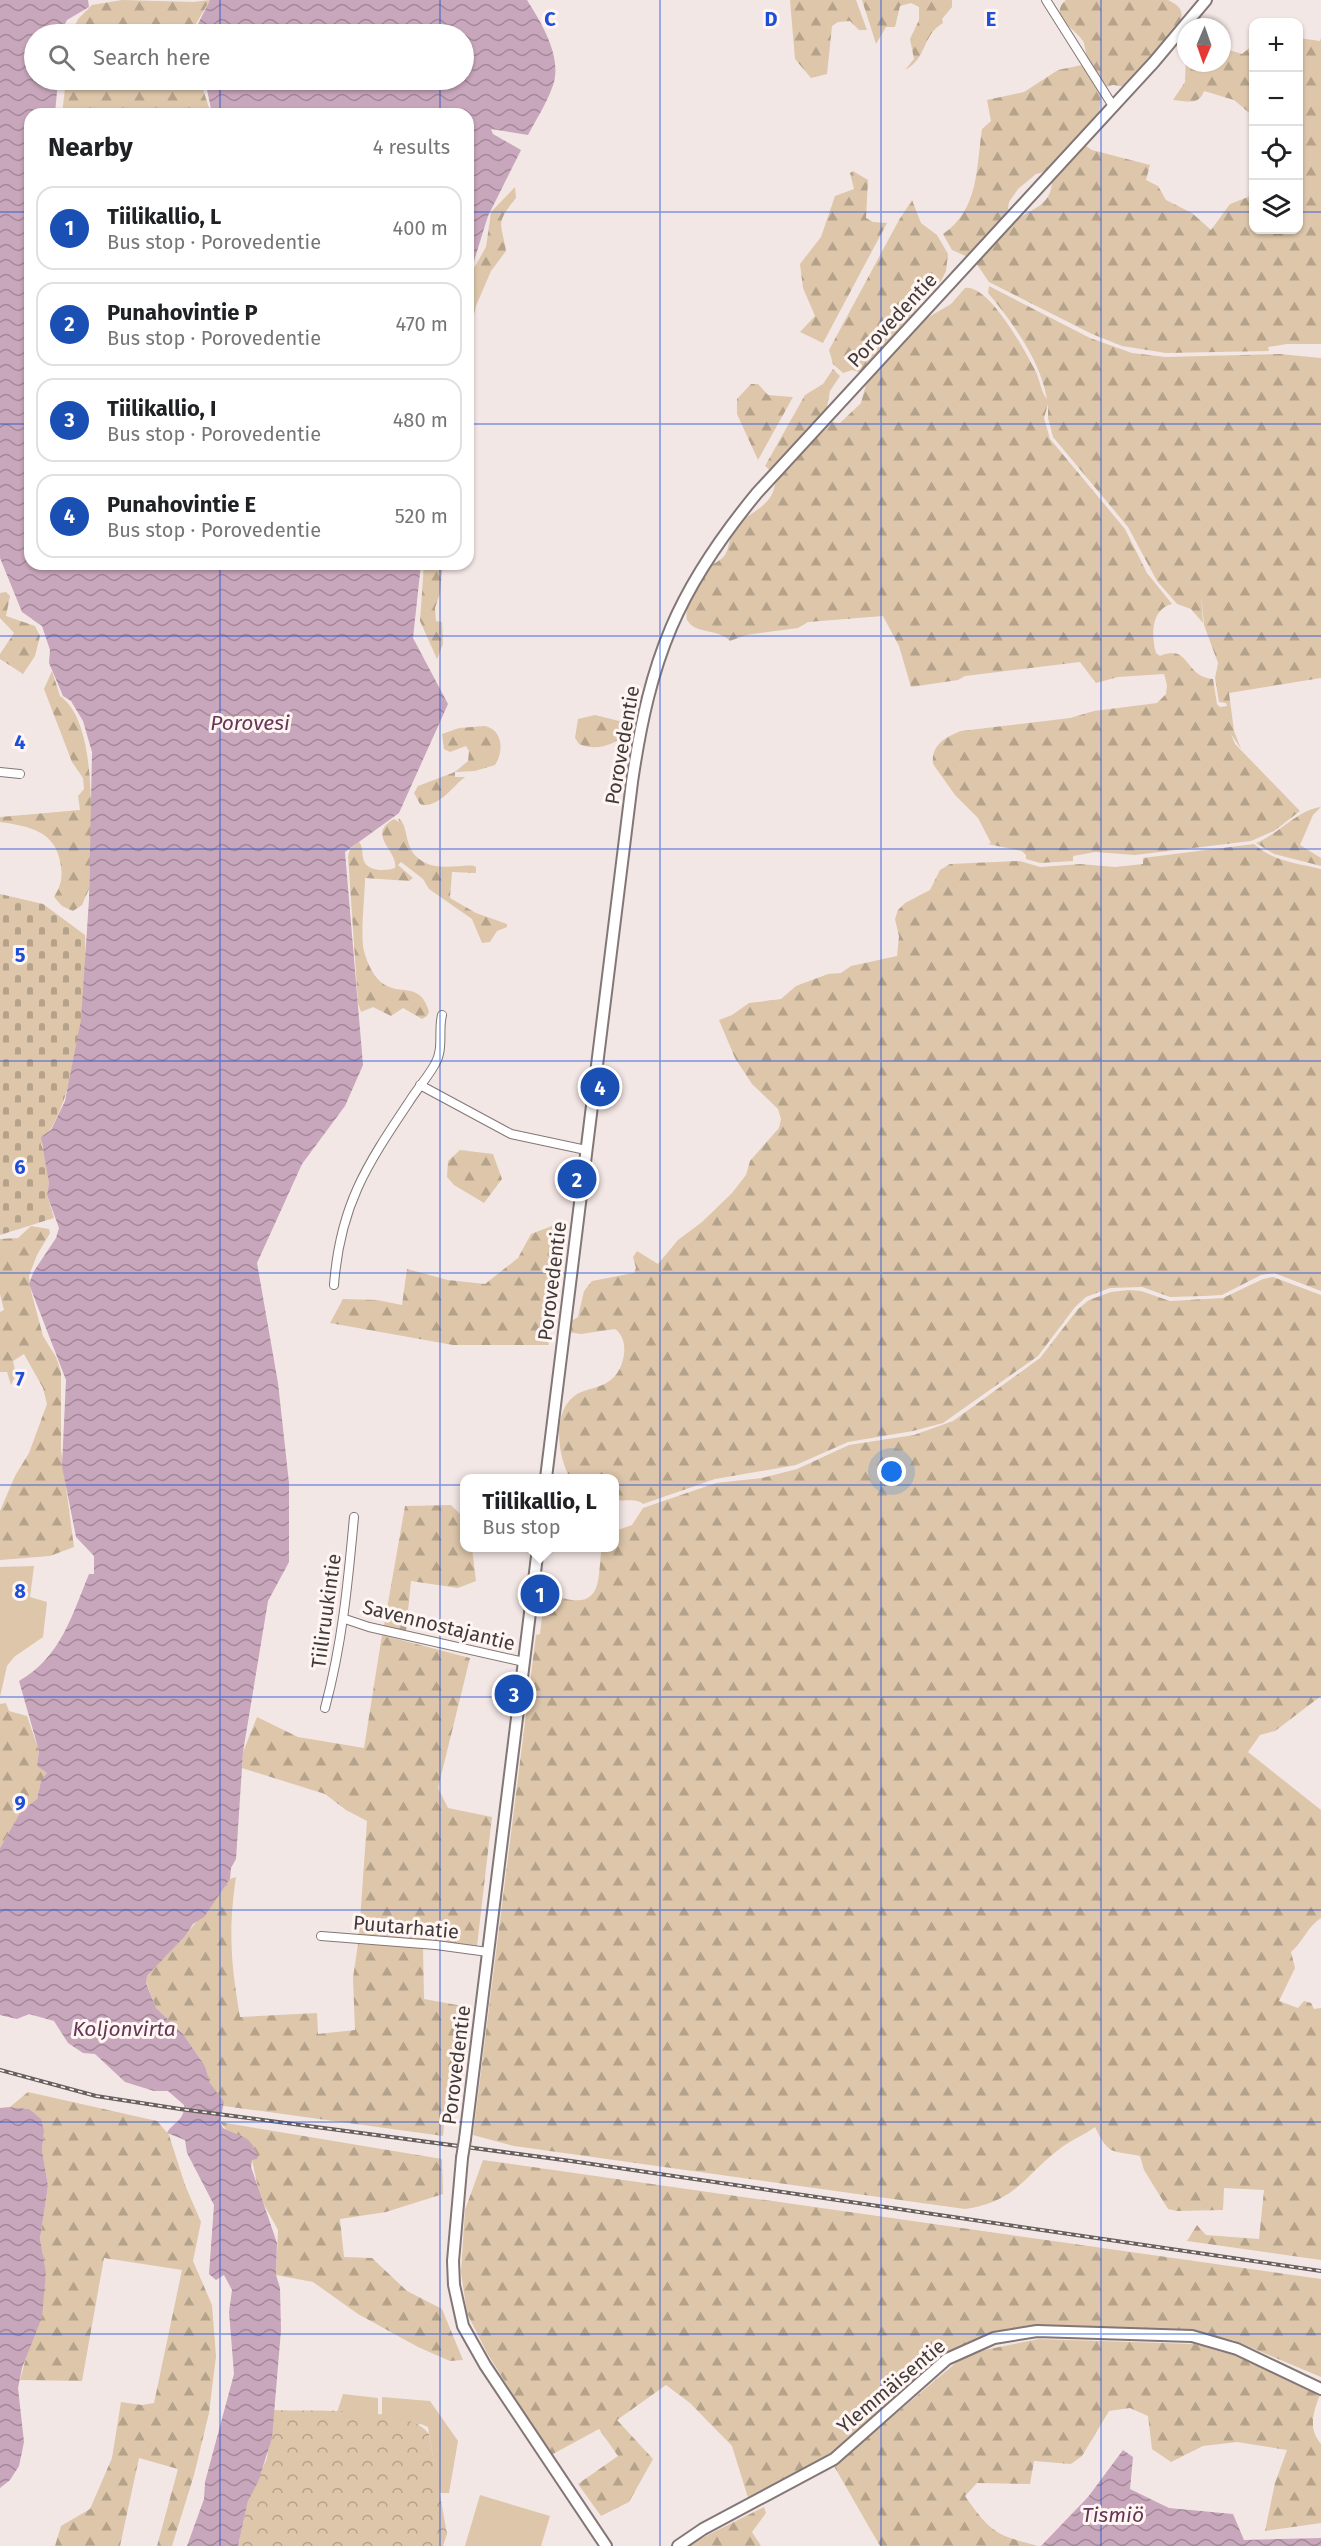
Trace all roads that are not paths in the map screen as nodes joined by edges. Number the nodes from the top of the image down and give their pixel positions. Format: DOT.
graph roads {
  1 [pos="1046,0"];
  2 [pos="1206,0"];
  3 [pos="1113,106"];
  4 [pos="0,771"];
  5 [pos="20,774"];
  6 [pos="442,1015"];
  7 [pos="420,1085"];
  8 [pos="586,1150"];
  9 [pos="334,1285"];
  10 [pos="547,1474"];
  11 [pos="354,1517"];
  12 [pos="538,1552"];
  13 [pos="345,1619"];
  14 [pos="524,1662"];
  15 [pos="325,1708"];
  16 [pos="321,1936"];
  17 [pos="488,1952"];
  18 [pos="1321,2389"];
  19 [pos="606,2546"];
  20 [pos="678,2546"];
  1 -- 3 [label="street"];
  2 -- 3 [label="street, Porovedentie"];
  3 -- 8 [label="street, Porovedentie"];
  4 -- 5 [label="street"];
  6 -- 7 [label="street"];
  7 -- 8 [label="street"];
  7 -- 9 [label="street"];
  8 -- 10 [label="street, Porovedentie"];
  11 -- 13 [label="street, Tiiliruukintie"];
  12 -- 14 [label="street, Porovedentie"];
  13 -- 14 [label="street, Savennostajantie"];
  13 -- 15 [label="street, Tiiliruukintie"];
  14 -- 17 [label="street, Porovedentie"];
  16 -- 17 [label="street, Puutarhatie"];
  17 -- 19 [label="street, Porovedentie, bridge"];
  18 -- 20 [label="street, Ylemmäisentie"];
}
